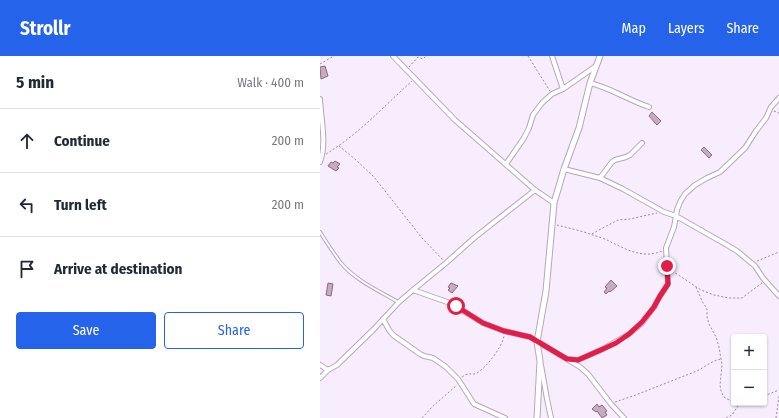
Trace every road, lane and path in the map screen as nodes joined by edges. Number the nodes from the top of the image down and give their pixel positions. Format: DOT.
graph roads {
  1 [pos="334,56"];
  2 [pos="393,56"];
  3 [pos="426,56"];
  4 [pos="528,56"];
  5 [pos="552,56"];
  6 [pos="600,56"];
  7 [pos="320,64"];
  8 [pos="597,66"];
  9 [pos="406,69"];
  10 [pos="415,78"];
  11 [pos="590,83"];
  12 [pos="563,89"];
  13 [pos="552,94"];
  14 [pos="779,98"];
  15 [pos="320,99"];
  16 [pos="649,106"];
  17 [pos="769,110"];
  18 [pos="779,113"];
  19 [pos="642,143"];
  20 [pos="339,146"];
  21 [pos="322,156"];
  22 [pos="320,162"];
  23 [pos="506,164"];
  24 [pos="564,169"];
  25 [pos="600,178"];
  26 [pos="535,190"];
  27 [pos="554,203"];
  28 [pos="664,212"];
  29 [pos="676,216"];
  30 [pos="552,224"];
  31 [pos="320,232"];
  32 [pos="592,234"];
  33 [pos="666,249"];
  34 [pos="779,252"];
  35 [pos="446,263"];
  36 [pos="751,263"];
  37 [pos="667,266"];
  38 [pos="766,282"];
  39 [pos="696,287"];
  40 [pos="413,290"];
  41 [pos="779,296"];
  42 [pos="399,302"];
  43 [pos="383,319"];
  44 [pos="504,331"];
  45 [pos="537,342"];
  46 [pos="567,359"];
  47 [pos="721,359"];
  48 [pos="540,361"];
  49 [pos="320,365"];
  50 [pos="328,370"];
  51 [pos="320,378"];
  52 [pos="459,381"];
  53 [pos="779,390"];
  54 [pos="767,395"];
  55 [pos="779,396"];
  56 [pos="731,401"];
  57 [pos="611,404"];
  58 [pos="738,406"];
  59 [pos="422,418"];
  60 [pos="506,418"];
  61 [pos="537,418"];
  62 [pos="551,418"];
  63 [pos="624,418"];
  64 [pos="726,418"];
  65 [pos="776,418"];
  1 -- 7 [label="path"];
  2 -- 9 [label="street"];
  3 -- 9 [label="path"];
  4 -- 13 [label="path"];
  5 -- 12 [label="street"];
  6 -- 8 [label="street"];
  8 -- 11 [label="street"];
  8 -- 12 [label="street"];
  9 -- 10 [label="street"];
  10 -- 20 [label="path"];
  10 -- 23 [label="street"];
  11 -- 16 [label="street"];
  11 -- 24 [label="street"];
  12 -- 13 [label="street"];
  13 -- 23 [label="street"];
  14 -- 17 [label="street"];
  15 -- 21 [label="street"];
  17 -- 18 [label="path"];
  17 -- 29 [label="street"];
  19 -- 25 [label="street"];
  20 -- 21 [label="path"];
  20 -- 35 [label="path"];
  21 -- 22 [label="street"];
  23 -- 26 [label="street"];
  24 -- 25 [label="street"];
  24 -- 27 [label="street"];
  25 -- 28 [label="street"];
  26 -- 27 [label="street"];
  26 -- 35 [label="street"];
  27 -- 30 [label="street"];
  28 -- 29 [label="street"];
  28 -- 32 [label="path"];
  29 -- 33 [label="street"];
  29 -- 36 [label="street"];
  30 -- 32 [label="path"];
  30 -- 45 [label="street"];
  31 -- 42 [label="lane"];
  32 -- 33 [label="path"];
  33 -- 37 [label="street"];
  34 -- 36 [label="path"];
  35 -- 40 [label="street"];
  36 -- 38 [label="street"];
  37 -- 39 [label="path"];
  37 -- 46 [label="street"];
  38 -- 39 [label="path"];
  38 -- 41 [label="street"];
  39 -- 47 [label="path"];
  40 -- 42 [label="street"];
  40 -- 44 [label="street"];
  42 -- 43 [label="street"];
  43 -- 50 [label="street"];
  43 -- 52 [label="street"];
  44 -- 45 [label="street"];
  44 -- 52 [label="path"];
  45 -- 46 [label="street"];
  45 -- 48 [label="street"];
  46 -- 57 [label="street"];
  47 -- 56 [label="path"];
  47 -- 57 [label="path"];
  48 -- 61 [label="street"];
  48 -- 62 [label="street"];
  49 -- 50 [label="street"];
  50 -- 51 [label="street"];
  52 -- 59 [label="path"];
  52 -- 60 [label="street"];
  53 -- 54 [label="path"];
  55 -- 65 [label="path"];
  57 -- 63 [label="street"];
  58 -- 64 [label="path"];
}
